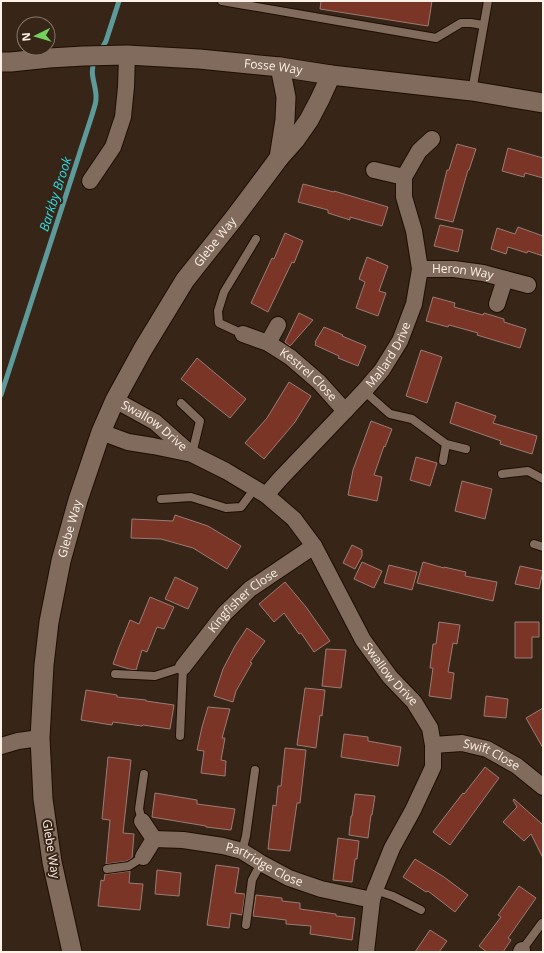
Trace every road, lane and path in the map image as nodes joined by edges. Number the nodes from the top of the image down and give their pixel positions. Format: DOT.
graph roads {
  1 [pos="222,1"];
  2 [pos="488,1"];
  3 [pos="483,25"];
  4 [pos="119,56"];
  5 [pos="1,62"];
  6 [pos="280,67"];
  7 [pos="331,75"];
  8 [pos="472,91"];
  9 [pos="543,103"];
  10 [pos="432,139"];
  11 [pos="279,158"];
  12 [pos="374,170"];
  13 [pos="404,177"];
  14 [pos="90,181"];
  15 [pos="256,239"];
  16 [pos="420,269"];
  17 [pos="505,279"];
  18 [pos="528,284"];
  19 [pos="497,304"];
  20 [pos="278,325"];
  21 [pos="243,334"];
  22 [pos="268,343"];
  23 [pos="364,391"];
  24 [pos="115,400"];
  25 [pos="181,403"];
  26 [pos="345,411"];
  27 [pos="101,432"];
  28 [pos="446,444"];
  29 [pos="466,449"];
  30 [pos="192,454"];
  31 [pos="443,461"];
  32 [pos="502,474"];
  33 [pos="543,479"];
  34 [pos="261,492"];
  35 [pos="162,499"];
  36 [pos="534,544"];
  37 [pos="314,546"];
  38 [pos="543,547"];
  39 [pos="183,666"];
  40 [pos="115,674"];
  41 [pos="180,736"];
  42 [pos="40,738"];
  43 [pos="433,745"];
  44 [pos="1,746"];
  45 [pos="255,770"];
  46 [pos="144,774"];
  47 [pos="543,787"];
  48 [pos="142,820"];
  49 [pos="154,839"];
  50 [pos="242,851"];
  51 [pos="143,857"];
  52 [pos="261,863"];
  53 [pos="107,870"];
  54 [pos="374,895"];
  55 [pos="421,910"];
  56 [pos="542,923"];
  57 [pos="246,925"];
  58 [pos="521,951"];
  59 [pos="72,952"];
  60 [pos="366,952"];
  1 -- 3 [label="lane"];
  2 -- 3 [label="lane"];
  3 -- 8 [label="lane"];
  4 -- 5 [label="street, Fosse Way"];
  4 -- 6 [label="street, Fosse Way"];
  4 -- 14 [label="street"];
  6 -- 7 [label="street, Fosse Way"];
  6 -- 11 [label="street, Glebe Way"];
  7 -- 8 [label="street, Fosse Way"];
  7 -- 11 [label="street, Glebe Way"];
  8 -- 9 [label="street, Fosse Way"];
  10 -- 13 [label="street, Mallard Drive"];
  11 -- 24 [label="street, Glebe Way"];
  12 -- 13 [label="street"];
  13 -- 16 [label="street, Mallard Drive"];
  15 -- 21 [label="lane"];
  16 -- 17 [label="street, Heron Way"];
  16 -- 23 [label="street, Mallard Drive"];
  17 -- 18 [label="street, Heron Way"];
  17 -- 19 [label="street, Heron Way"];
  20 -- 22 [label="street, Kestrel Close"];
  21 -- 22 [label="street, Kestrel Close"];
  22 -- 26 [label="street, Kestrel Close"];
  23 -- 26 [label="street, Mallard Drive"];
  23 -- 28 [label="lane"];
  24 -- 27 [label="street, Glebe Way"];
  24 -- 30 [label="street, Swallow Drive"];
  25 -- 30 [label="lane"];
  26 -- 34 [label="street, Mallard Drive"];
  27 -- 30 [label="street, Swallow Drive"];
  27 -- 42 [label="street, Glebe Way"];
  28 -- 29 [label="lane"];
  28 -- 31 [label="lane"];
  30 -- 34 [label="street, Swallow Drive"];
  32 -- 33 [label="lane"];
  34 -- 35 [label="lane"];
  34 -- 37 [label="street, Swallow Drive"];
  36 -- 38 [label="lane"];
  37 -- 39 [label="street, Kingfisher Close"];
  37 -- 43 [label="street, Swallow Drive"];
  39 -- 40 [label="lane"];
  39 -- 41 [label="lane"];
  42 -- 44 [label="street"];
  42 -- 59 [label="street, Glebe Way"];
  43 -- 47 [label="street, Swift Close"];
  43 -- 54 [label="street, Swallow Drive"];
  45 -- 50 [label="lane"];
  46 -- 48 [label="lane"];
  48 -- 49 [label="street"];
  49 -- 50 [label="street, Partridge Close"];
  49 -- 51 [label="street"];
  50 -- 52 [label="street, Partridge Close"];
  51 -- 53 [label="lane"];
  52 -- 54 [label="street, Partridge Close"];
  52 -- 57 [label="lane"];
  54 -- 55 [label="lane"];
  54 -- 60 [label="street, Swallow Drive"];
  56 -- 58 [label="lane"];
}
